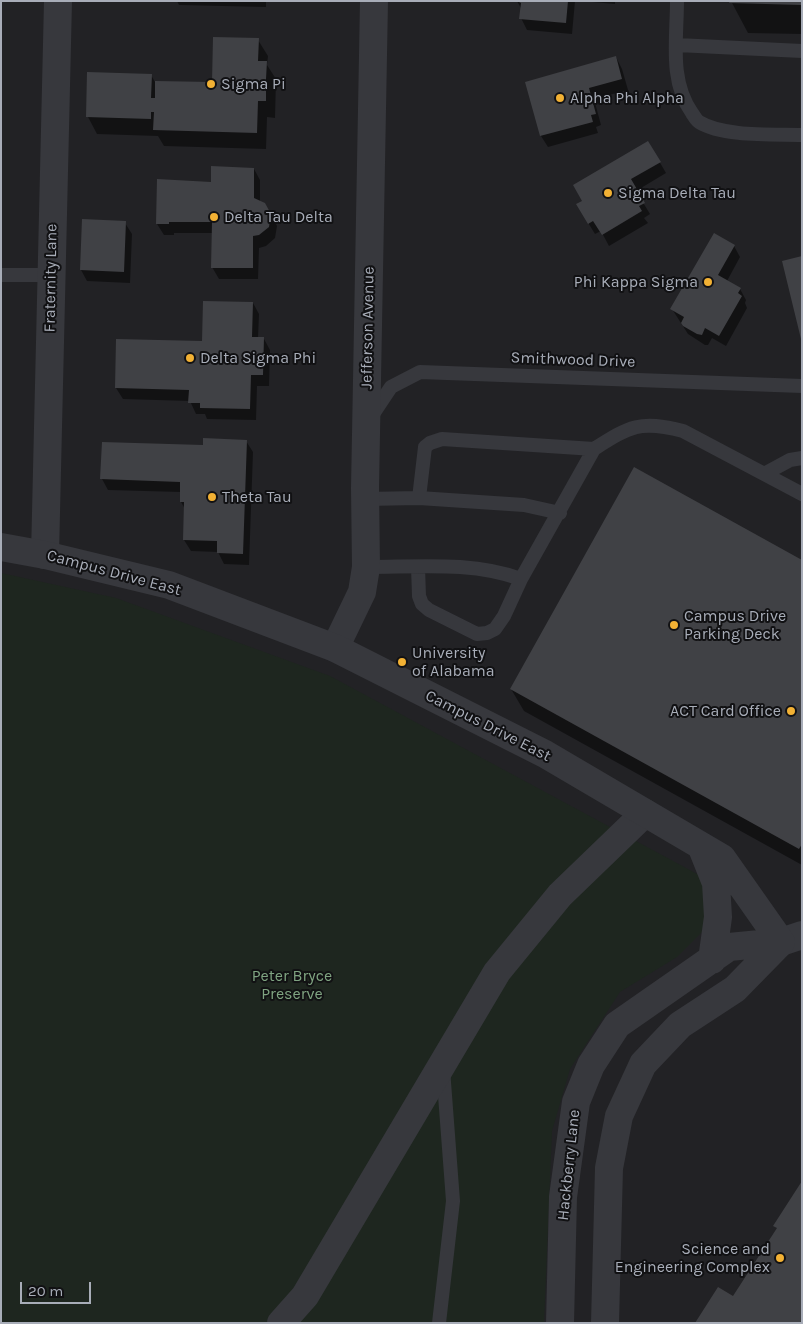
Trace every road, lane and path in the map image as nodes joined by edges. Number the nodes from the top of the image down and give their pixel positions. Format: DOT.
graph roads {
  1 [pos="58,1"];
  2 [pos="374,1"];
  3 [pos="677,1"];
  4 [pos="677,45"];
  5 [pos="802,51"];
  6 [pos="802,135"];
  7 [pos="1,275"];
  8 [pos="50,275"];
  9 [pos="802,386"];
  10 [pos="366,424"];
  11 [pos="594,449"];
  12 [pos="802,458"];
  13 [pos="766,473"];
  14 [pos="802,494"];
  15 [pos="419,498"];
  16 [pos="365,499"];
  17 [pos="560,513"];
  18 [pos="1,547"];
  19 [pos="45,554"];
  20 [pos="366,567"];
  21 [pos="418,567"];
  22 [pos="521,580"];
  23 [pos="335,648"];
  24 [pos="645,812"];
  25 [pos="700,845"];
  26 [pos="791,938"];
  27 [pos="712,960"];
  28 [pos="443,1063"];
  29 [pos="281,1323"];
  30 [pos="439,1323"];
  31 [pos="560,1323"];
  32 [pos="605,1323"];
  1 -- 8 [label="street, Fraternity Lane"];
  2 -- 10 [label="street, Jefferson Avenue"];
  3 -- 4 [label="lane"];
  4 -- 5 [label="lane"];
  4 -- 6 [label="lane"];
  7 -- 8 [label="lane"];
  8 -- 19 [label="street, Fraternity Lane"];
  9 -- 10 [label="lane, Smithwood Drive"];
  10 -- 16 [label="street, Jefferson Avenue"];
  11 -- 13 [label="lane"];
  11 -- 15 [label="lane"];
  11 -- 17 [label="lane"];
  12 -- 13 [label="lane"];
  13 -- 14 [label="lane"];
  15 -- 16 [label="lane"];
  15 -- 17 [label="lane"];
  16 -- 20 [label="street, Jefferson Avenue"];
  17 -- 22 [label="lane"];
  18 -- 19 [label="street, Campus Drive East"];
  19 -- 23 [label="street, Campus Drive East"];
  20 -- 21 [label="lane"];
  20 -- 23 [label="street, Jefferson Avenue"];
  21 -- 22 [label="lane"];
  21 -- 22 [label="lane"];
  23 -- 24 [label="street, Campus Drive East"];
  24 -- 25 [label="street, Campus Drive East"];
  24 -- 28 [label="street"];
  25 -- 26 [label="street, Campus Drive East"];
  25 -- 27 [label="street"];
  26 -- 27 [label="street, Hackberry Lane"];
  26 -- 32 [label="street"];
  27 -- 31 [label="street, Hackberry Lane"];
  28 -- 29 [label="street"];
  28 -- 30 [label="lane"];
}
